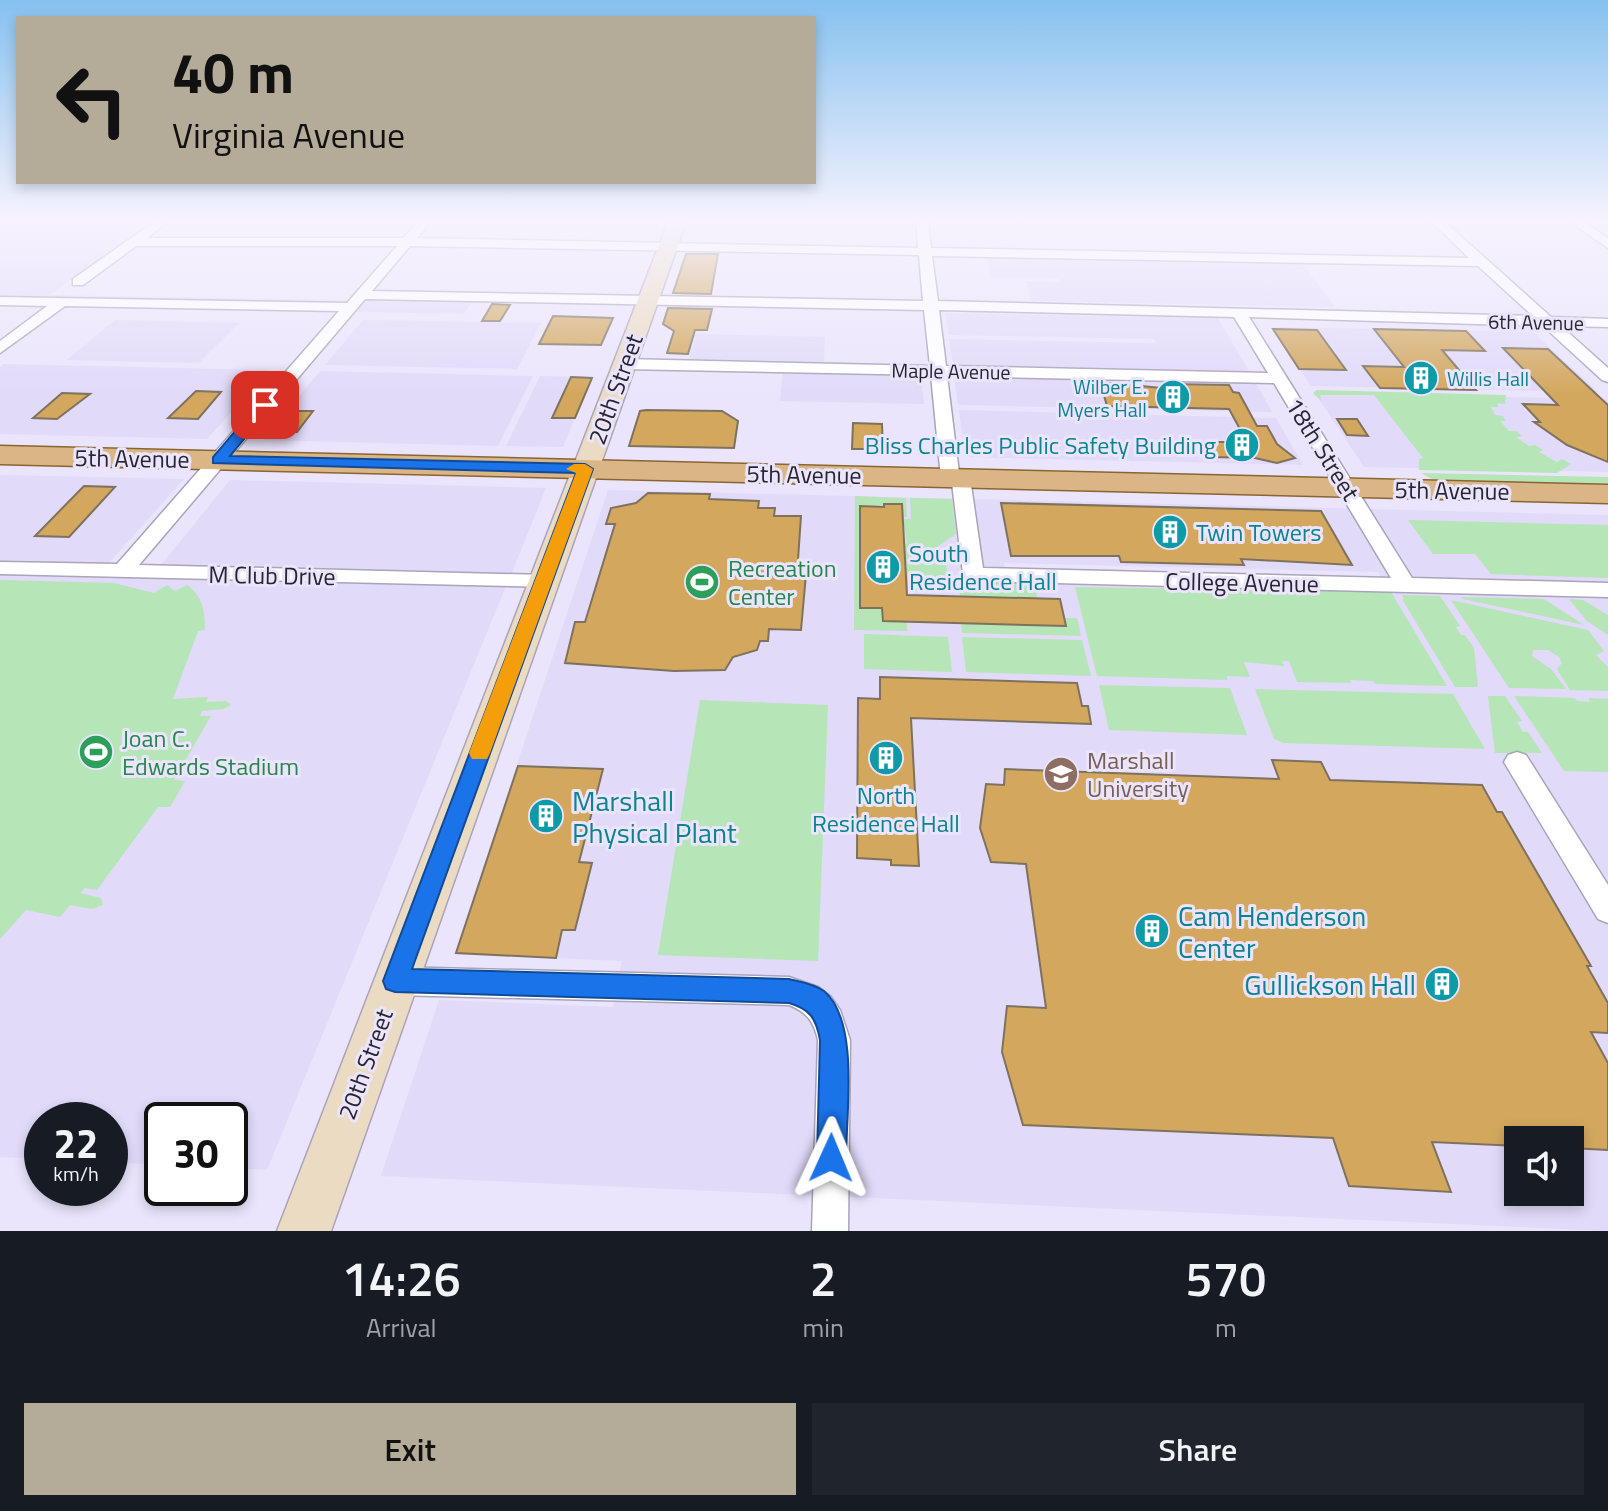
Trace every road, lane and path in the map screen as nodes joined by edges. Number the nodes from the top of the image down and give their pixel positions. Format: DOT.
graph roads {
  1 [pos="82,279"];
  2 [pos="373,279"];
  3 [pos="656,279"];
  4 [pos="928,279"];
  5 [pos="1500,279"];
  6 [pos="78,282"];
  7 [pos="648,300"];
  8 [pos="0,301"];
  9 [pos="354,301"];
  10 [pos="59,304"];
  11 [pos="931,306"];
  12 [pos="1239,313"];
  13 [pos="1548,322"];
  14 [pos="1608,323"];
  15 [pos="0,348"];
  16 [pos="624,364"];
  17 [pos="937,371"];
  18 [pos="1608,377"];
  19 [pos="1278,378"];
  20 [pos="0,455"];
  21 [pos="218,460"];
  22 [pos="585,469"];
  23 [pos="956,478"];
  24 [pos="1347,488"];
  25 [pos="1608,494"];
  26 [pos="0,568"];
  27 [pos="123,571"];
  28 [pos="544,582"];
  29 [pos="1406,585"];
  30 [pos="1608,590"];
  31 [pos="1517,762"];
  32 [pos="1608,910"];
  33 [pos="395,981"];
  34 [pos="304,1231"];
  35 [pos="830,1231"];
  1 -- 6 [label="street"];
  2 -- 9 [label="street"];
  3 -- 7 [label="main road, 20th Street"];
  4 -- 11 [label="street"];
  5 -- 13 [label="street"];
  7 -- 9 [label="street, 6th Avenue"];
  7 -- 11 [label="street, 6th Avenue"];
  7 -- 16 [label="main road, 20th Street"];
  8 -- 10 [label="street, 6th Avenue"];
  9 -- 10 [label="street, 6th Avenue"];
  9 -- 21 [label="street"];
  10 -- 15 [label="street"];
  11 -- 12 [label="street, 6th Avenue"];
  11 -- 17 [label="street"];
  12 -- 13 [label="street, 6th Avenue"];
  12 -- 19 [label="street, 18th Street"];
  13 -- 14 [label="street, 6th Avenue"];
  13 -- 18 [label="street"];
  16 -- 17 [label="street, Maple Avenue"];
  16 -- 22 [label="main road, 20th Street"];
  17 -- 19 [label="street, Maple Avenue"];
  17 -- 23 [label="street"];
  19 -- 24 [label="street, 18th Street"];
  20 -- 21 [label="main road, 5th Avenue"];
  21 -- 22 [label="main road, 5th Avenue"];
  21 -- 27 [label="street"];
  22 -- 23 [label="main road, 5th Avenue"];
  22 -- 28 [label="main road, 20th Street"];
  23 -- 24 [label="main road, 5th Avenue"];
  23 -- 29 [label="street, College Avenue"];
  24 -- 25 [label="main road, 5th Avenue"];
  24 -- 29 [label="street, 18th Street"];
  26 -- 27 [label="street, M Club Drive"];
  27 -- 28 [label="street, M Club Drive"];
  28 -- 33 [label="main road, 20th Street"];
  29 -- 30 [label="street, College Avenue"];
  31 -- 32 [label="street"];
  33 -- 34 [label="main road, 20th Street"];
  33 -- 35 [label="street"];
}
